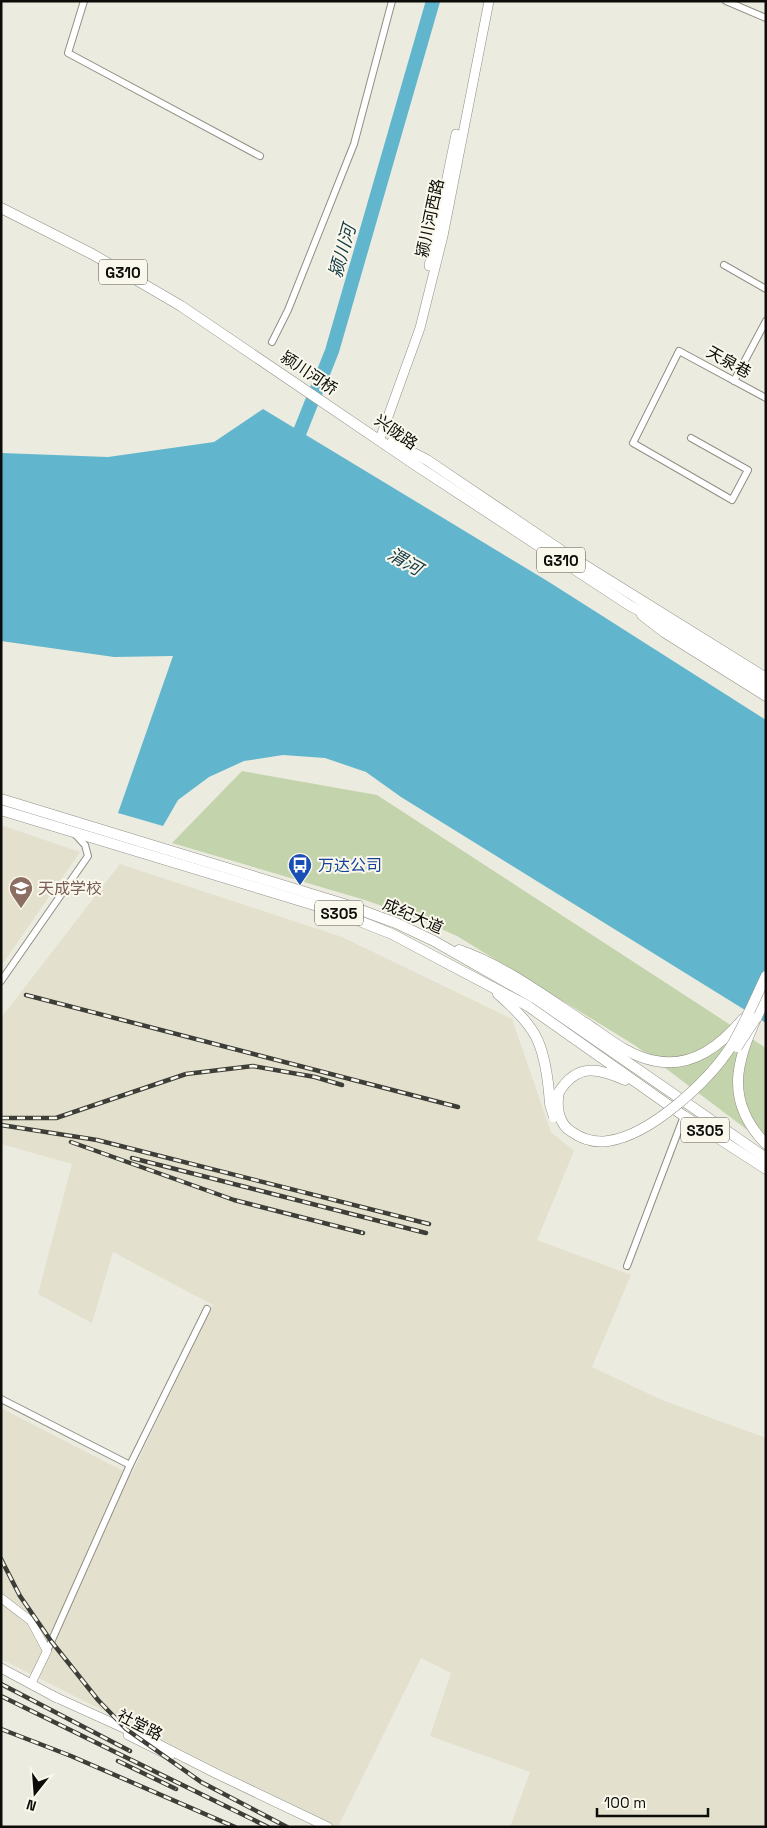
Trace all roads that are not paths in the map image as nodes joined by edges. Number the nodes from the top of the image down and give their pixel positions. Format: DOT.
graph roads {
  1 [pos="84,1"];
  2 [pos="392,1"];
  3 [pos="483,1"];
  4 [pos="489,1"];
  5 [pos="726,1"];
  6 [pos="766,18"];
  7 [pos="260,156"];
  8 [pos="1,208"];
  9 [pos="724,265"];
  10 [pos="766,289"];
  11 [pos="766,321"];
  12 [pos="272,342"];
  13 [pos="734,381"];
  14 [pos="766,398"];
  15 [pos="360,426"];
  16 [pos="378,435"];
  17 [pos="691,438"];
  18 [pos="629,605"];
  19 [pos="766,678"];
  20 [pos="766,688"];
  21 [pos="766,696"];
  22 [pos="1,799"];
  23 [pos="1,810"];
  24 [pos="73,832"];
  25 [pos="434,941"];
  26 [pos="766,976"];
  27 [pos="482,980"];
  28 [pos="1,981"];
  29 [pos="766,998"];
  30 [pos="753,1015"];
  31 [pos="645,1088"];
  32 [pos="554,1092"];
  33 [pos="684,1116"];
  34 [pos="766,1144"];
  35 [pos="766,1158"];
  36 [pos="766,1169"];
  37 [pos="627,1266"];
  38 [pos="206,1309"];
  39 [pos="1,1399"];
  40 [pos="130,1465"];
  41 [pos="1,1598"];
  42 [pos="47,1651"];
  43 [pos="1,1668"];
  44 [pos="31,1684"];
  45 [pos="328,1827"];
  1 -- 7 [label="street"];
  2 -- 12 [label="street"];
  3 -- 16 [label="main road, 颍川河西路"];
  4 -- 16 [label="main road, 颍川河西路"];
  5 -- 6 [label="street"];
  8 -- 15 [label="main road, 颍川河桥 / G310"];
  9 -- 10 [label="street"];
  11 -- 13 [label="street"];
  13 -- 14 [label="street, 天泉巷"];
  13 -- 17 [label="street, 天泉巷"];
  15 -- 16 [label="main road, 兴陇路"];
  15 -- 18 [label="main road, 兴陇路 / G310"];
  16 -- 19 [label="main road, 兴陇路"];
  18 -- 20 [label="main road, 兴陇路 / G310"];
  18 -- 21 [label="main road"];
  22 -- 25 [label="main road, 成纪大道"];
  23 -- 24 [label="main road, 成纪大道 / S305"];
  24 -- 27 [label="main road, 成纪大道 / S305"];
  24 -- 28 [label="street"];
  25 -- 30 [label="main road, bridge"];
  25 -- 35 [label="main road, 成纪大道"];
  26 -- 30 [label="main road, bridge"];
  27 -- 31 [label="main road, 成纪大道 / S305"];
  27 -- 32 [label="main road"];
  29 -- 30 [label="main road"];
  30 -- 32 [label="main road, bridge"];
  30 -- 34 [label="main road, bridge"];
  31 -- 32 [label="main road"];
  31 -- 33 [label="main road, 成纪大道 / S305"];
  33 -- 36 [label="main road, 成纪大道 / S305"];
  33 -- 37 [label="street"];
  38 -- 40 [label="street"];
  39 -- 40 [label="street"];
  40 -- 42 [label="street"];
  41 -- 42 [label="street"];
  42 -- 44 [label="street"];
  43 -- 44 [label="main road, 社堂路"];
  44 -- 45 [label="main road, 社堂路"];
}
